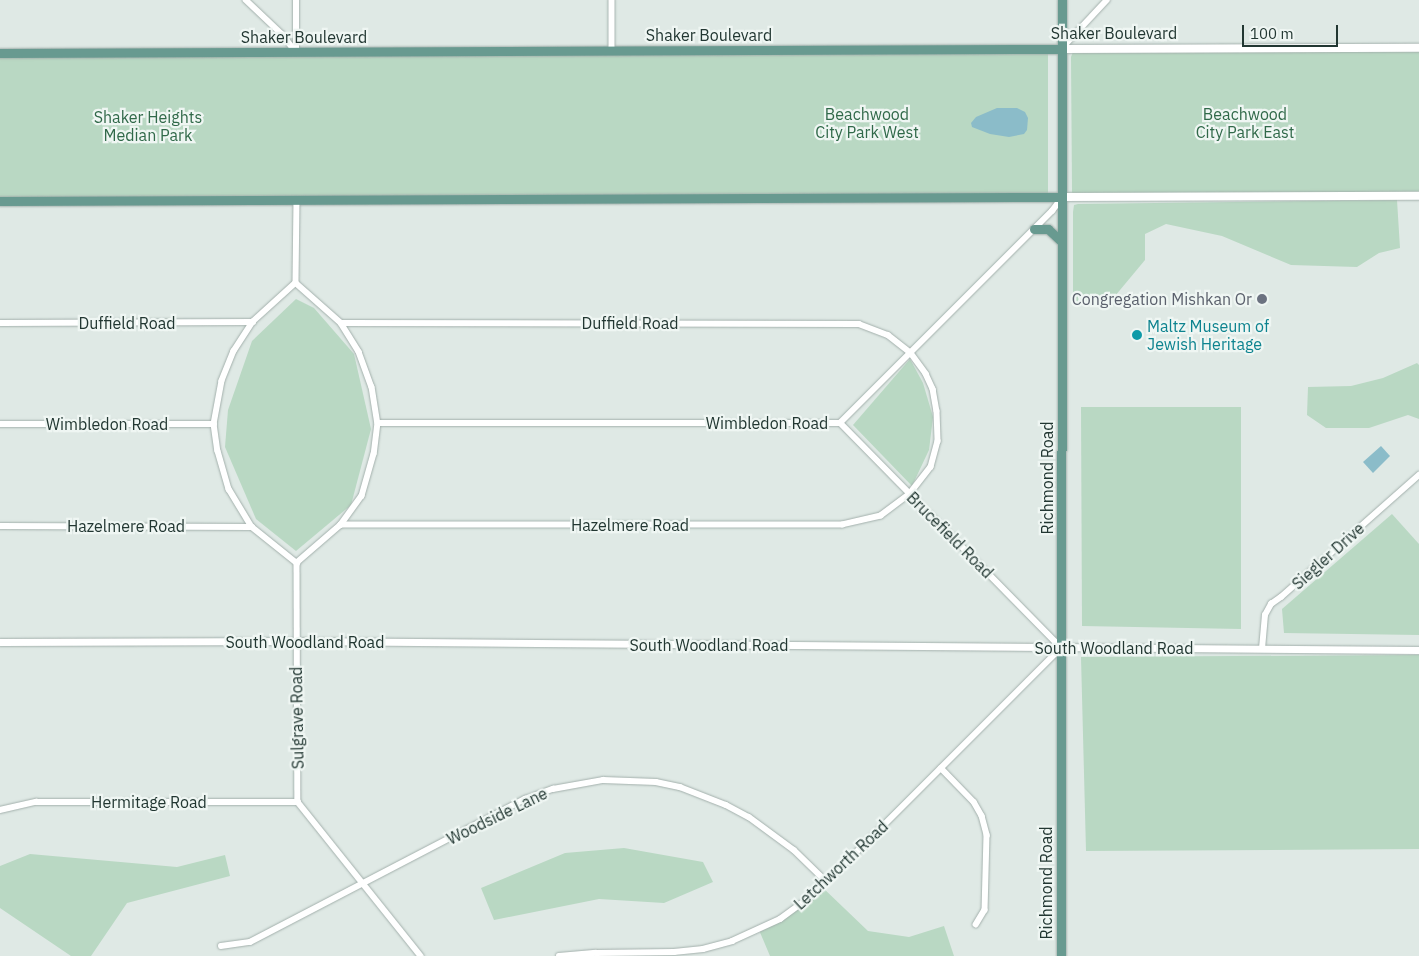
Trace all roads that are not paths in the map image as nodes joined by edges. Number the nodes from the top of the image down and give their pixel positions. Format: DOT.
graph roads {
  1 [pos="246,0"];
  2 [pos="296,0"];
  3 [pos="612,0"];
  4 [pos="1062,0"];
  5 [pos="1107,0"];
  6 [pos="1062,48"];
  7 [pos="1419,48"];
  8 [pos="612,50"];
  9 [pos="296,52"];
  10 [pos="0,53"];
  11 [pos="1419,196"];
  12 [pos="1062,197"];
  13 [pos="296,200"];
  14 [pos="0,201"];
  15 [pos="1034,229"];
  16 [pos="1062,242"];
  17 [pos="296,283"];
  18 [pos="253,322"];
  19 [pos="0,323"];
  20 [pos="341,323"];
  21 [pos="911,353"];
  22 [pos="378,423"];
  23 [pos="840,423"];
  24 [pos="0,424"];
  25 [pos="214,424"];
  26 [pos="1419,476"];
  27 [pos="910,494"];
  28 [pos="341,525"];
  29 [pos="0,526"];
  30 [pos="252,527"];
  31 [pos="296,563"];
  32 [pos="296,641"];
  33 [pos="0,642"];
  34 [pos="1061,648"];
  35 [pos="1262,649"];
  36 [pos="1419,650"];
  37 [pos="941,768"];
  38 [pos="298,802"];
  39 [pos="0,810"];
  40 [pos="826,881"];
  41 [pos="363,884"];
  42 [pos="976,925"];
  43 [pos="221,946"];
  44 [pos="421,956"];
  45 [pos="559,956"];
  46 [pos="1060,956"];
  1 -- 9 [label="street"];
  2 -- 9 [label="street"];
  3 -- 8 [label="street"];
  4 -- 6 [label="main road, Richmond Road"];
  5 -- 6 [label="street"];
  6 -- 7 [label="main road, Shaker Boulevard"];
  6 -- 8 [label="main road, Shaker Boulevard"];
  6 -- 12 [label="main road, Richmond Road"];
  8 -- 9 [label="main road, Shaker Boulevard"];
  9 -- 10 [label="main road, Shaker Boulevard"];
  11 -- 12 [label="main road"];
  12 -- 13 [label="main road"];
  12 -- 15 [label="street, Wimbledon Road"];
  12 -- 16 [label="main road, Richmond Road"];
  13 -- 14 [label="main road"];
  13 -- 17 [label="street"];
  15 -- 16 [label="main road"];
  15 -- 21 [label="street, Wimbledon Road"];
  16 -- 34 [label="main road, Richmond Road"];
  17 -- 18 [label="street"];
  17 -- 20 [label="street"];
  18 -- 19 [label="street, Duffield Road"];
  18 -- 25 [label="street"];
  20 -- 21 [label="street, Duffield Road"];
  20 -- 22 [label="street"];
  21 -- 23 [label="street, Wimbledon Road"];
  21 -- 27 [label="street, Duffield Road"];
  22 -- 23 [label="street, Wimbledon Road"];
  22 -- 28 [label="street"];
  23 -- 27 [label="street, Brucefield Road"];
  24 -- 25 [label="street, Wimbledon Road"];
  25 -- 30 [label="street"];
  26 -- 35 [label="street, Siegler Drive"];
  27 -- 28 [label="street, Hazelmere Road"];
  27 -- 34 [label="street, Brucefield Road"];
  28 -- 31 [label="street"];
  29 -- 30 [label="street, Hazelmere Road"];
  30 -- 31 [label="street"];
  31 -- 32 [label="street, Sulgrave Road"];
  32 -- 33 [label="street, South Woodland Road"];
  32 -- 34 [label="street, South Woodland Road"];
  32 -- 38 [label="street, Sulgrave Road"];
  34 -- 35 [label="street, South Woodland Road"];
  34 -- 37 [label="street, Letchworth Road"];
  34 -- 46 [label="main road, Richmond Road"];
  35 -- 36 [label="street, South Woodland Road"];
  37 -- 40 [label="street, Letchworth Road"];
  37 -- 42 [label="street"];
  38 -- 39 [label="street, Hermitage Road"];
  38 -- 41 [label="street"];
  40 -- 41 [label="street, Woodside Lane"];
  40 -- 45 [label="street, Letchworth Road"];
  41 -- 43 [label="street, Woodside Lane"];
  41 -- 44 [label="street"];
}
